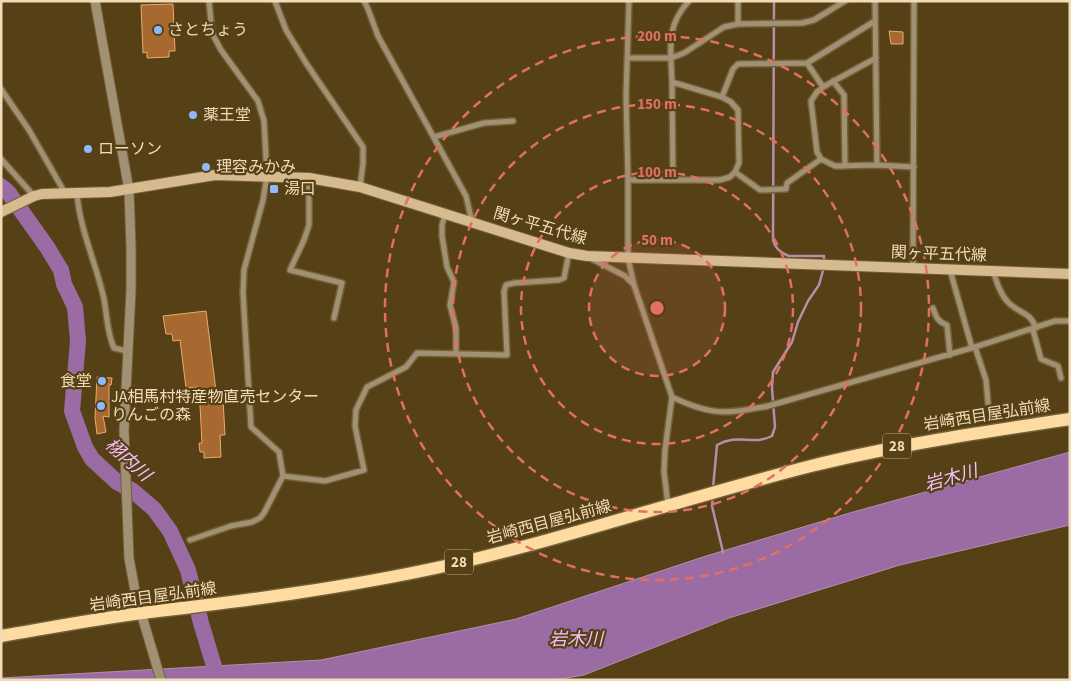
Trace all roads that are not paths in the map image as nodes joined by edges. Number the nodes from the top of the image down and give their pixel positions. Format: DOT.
graph roads {
  1 [pos="95,1"];
  2 [pos="209,1"];
  3 [pos="275,1"];
  4 [pos="364,1"];
  5 [pos="629,1"];
  6 [pos="689,1"];
  7 [pos="738,1"];
  8 [pos="845,1"];
  9 [pos="875,1"];
  10 [pos="914,1"];
  11 [pos="875,21"];
  12 [pos="738,24"];
  13 [pos="628,58"];
  14 [pos="671,58"];
  15 [pos="876,58"];
  16 [pos="807,63"];
  17 [pos="833,81"];
  18 [pos="672,82"];
  19 [pos="823,87"];
  20 [pos="1,89"];
  21 [pos="722,97"];
  22 [pos="513,121"];
  23 [pos="434,137"];
  24 [pos="821,159"];
  25 [pos="1,160"];
  26 [pos="877,165"];
  27 [pos="845,166"];
  28 [pos="914,167"];
  29 [pos="735,172"];
  30 [pos="267,176"];
  31 [pos="308,178"];
  32 [pos="673,179"];
  33 [pos="628,180"];
  34 [pos="360,187"];
  35 [pos="129,190"];
  36 [pos="65,193"];
  37 [pos="77,194"];
  38 [pos="32,197"];
  39 [pos="1,212"];
  40 [pos="445,214"];
  41 [pos="472,222"];
  42 [pos="569,253"];
  43 [pos="587,256"];
  44 [pos="628,258"];
  45 [pos="913,268"];
  46 [pos="950,270"];
  47 [pos="994,271"];
  48 [pos="1070,274"];
  49 [pos="634,285"];
  50 [pos="933,308"];
  51 [pos="334,318"];
  52 [pos="1070,321"];
  53 [pos="1034,329"];
  54 [pos="974,348"];
  55 [pos="127,351"];
  56 [pos="456,353"];
  57 [pos="950,355"];
  58 [pos="1061,378"];
  59 [pos="672,397"];
  60 [pos="988,403"];
  61 [pos="1070,418"];
  62 [pos="283,476"];
  63 [pos="668,505"];
  64 [pos="190,540"];
  65 [pos="141,613"];
  66 [pos="1,636"];
  67 [pos="161,680"];
  1 -- 35 [label="street"];
  2 -- 30 [label="street"];
  3 -- 34 [label="street"];
  4 -- 23 [label="street"];
  5 -- 13 [label="street"];
  6 -- 14 [label="street"];
  7 -- 12 [label="street"];
  8 -- 12 [label="street"];
  9 -- 11 [label="street"];
  10 -- 28 [label="street"];
  11 -- 15 [label="street"];
  11 -- 16 [label="street"];
  12 -- 14 [label="street"];
  13 -- 14 [label="street"];
  13 -- 33 [label="street"];
  14 -- 18 [label="street"];
  15 -- 17 [label="street"];
  15 -- 26 [label="street"];
  16 -- 19 [label="street"];
  16 -- 21 [label="street"];
  17 -- 19 [label="street"];
  17 -- 27 [label="street"];
  18 -- 21 [label="street"];
  18 -- 32 [label="street"];
  19 -- 24 [label="street"];
  20 -- 36 [label="street"];
  21 -- 29 [label="street"];
  22 -- 23 [label="street"];
  23 -- 41 [label="street"];
  24 -- 27 [label="street"];
  24 -- 29 [label="street"];
  25 -- 38 [label="street"];
  26 -- 27 [label="street"];
  26 -- 28 [label="street"];
  28 -- 45 [label="street"];
  29 -- 32 [label="street"];
  30 -- 31 [label="main road, 関ヶ平五代線"];
  30 -- 35 [label="main road, 関ヶ平五代線"];
  30 -- 62 [label="street"];
  31 -- 34 [label="main road, 関ヶ平五代線"];
  31 -- 51 [label="street"];
  32 -- 33 [label="street"];
  33 -- 44 [label="street"];
  34 -- 40 [label="main road, 関ヶ平五代線"];
  35 -- 37 [label="main road, 関ヶ平五代線"];
  35 -- 55 [label="street"];
  36 -- 37 [label="main road, 関ヶ平五代線"];
  36 -- 38 [label="main road, 関ヶ平五代線"];
  37 -- 55 [label="street"];
  38 -- 39 [label="main road"];
  40 -- 41 [label="main road, 関ヶ平五代線"];
  40 -- 56 [label="street"];
  41 -- 42 [label="main road, 関ヶ平五代線"];
  42 -- 43 [label="main road, 関ヶ平五代線"];
  42 -- 56 [label="street"];
  43 -- 44 [label="main road, 関ヶ平五代線"];
  43 -- 49 [label="street"];
  44 -- 45 [label="main road, 関ヶ平五代線"];
  44 -- 49 [label="street"];
  45 -- 46 [label="main road, 関ヶ平五代線"];
  46 -- 47 [label="main road, 関ヶ平五代線"];
  46 -- 54 [label="street"];
  47 -- 48 [label="main road, 関ヶ平五代線"];
  47 -- 53 [label="street"];
  49 -- 59 [label="street"];
  50 -- 57 [label="street"];
  52 -- 53 [label="street"];
  53 -- 54 [label="street"];
  53 -- 58 [label="street"];
  54 -- 57 [label="street"];
  54 -- 60 [label="street"];
  55 -- 65 [label="street"];
  56 -- 62 [label="street"];
  57 -- 59 [label="street"];
  59 -- 63 [label="street"];
  61 -- 63 [label="main road, 岩崎西目屋弘前線 / 28"];
  62 -- 64 [label="street"];
  63 -- 65 [label="main road, 岩崎西目屋弘前線 / 28"];
  65 -- 66 [label="main road, 岩崎西目屋弘前線 / 28"];
  65 -- 67 [label="street"];
}
